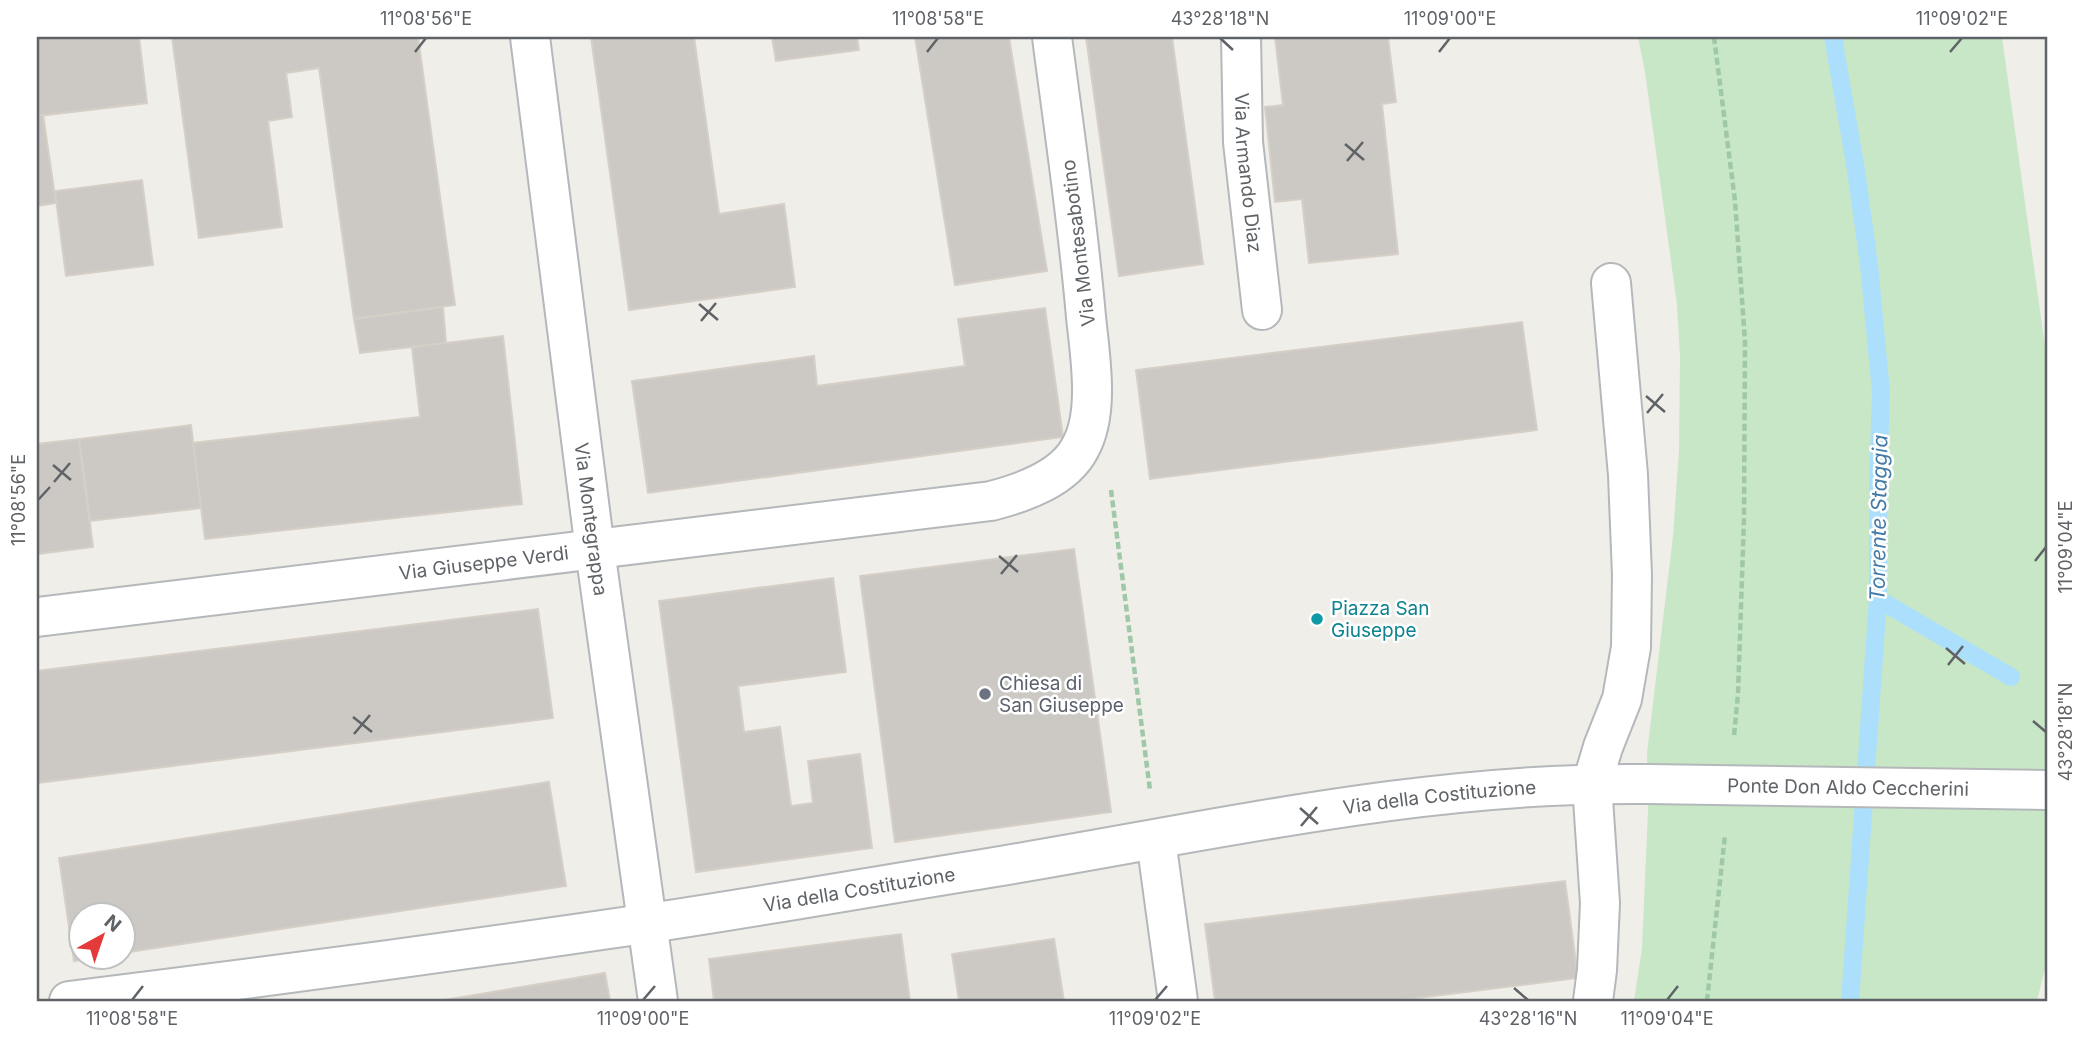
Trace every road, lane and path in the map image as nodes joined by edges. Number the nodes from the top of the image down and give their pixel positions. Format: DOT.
graph roads {
  1 [pos="530,37"];
  2 [pos="1052,37"];
  3 [pos="1241,37"];
  4 [pos="1714,37"];
  5 [pos="2048,37"];
  6 [pos="2048,43"];
  7 [pos="1611,283"];
  8 [pos="1262,310"];
  9 [pos="1080,450"];
  10 [pos="1112,492"];
  11 [pos="595,550"];
  12 [pos="37,617"];
  13 [pos="1733,750"];
  14 [pos="1648,784"];
  15 [pos="1592,785"];
  16 [pos="2048,790"];
  17 [pos="1726,832"];
  18 [pos="1156,840"];
  19 [pos="648,923"];
  20 [pos="141,997"];
  21 [pos="69,1001"];
  22 [pos="658,1001"];
  23 [pos="1178,1001"];
  24 [pos="1593,1001"];
  25 [pos="1707,1001"];
  1 -- 11 [label="street, Via Montegrappa"];
  2 -- 9 [label="street, Via Montesabotino"];
  3 -- 8 [label="street, Via Armando Diaz"];
  4 -- 13 [label="path"];
  5 -- 6 [label="path"];
  7 -- 15 [label="street"];
  9 -- 11 [label="street, Via Giuseppe Verdi"];
  10 -- 18 [label="path"];
  11 -- 12 [label="street, Via Giuseppe Verdi"];
  11 -- 19 [label="street, Via Montegrappa"];
  14 -- 15 [label="street, Via della Costituzione"];
  14 -- 16 [label="street, Ponte Don Aldo Ceccherini, bridge"];
  15 -- 18 [label="street, Via della Costituzione"];
  15 -- 24 [label="street"];
  17 -- 25 [label="path"];
  18 -- 19 [label="street, Via della Costituzione"];
  18 -- 23 [label="street"];
  19 -- 20 [label="street, Via della Costituzione"];
  19 -- 22 [label="street, Via Montegrappa"];
  20 -- 21 [label="street, Via della Costituzione"];
}
